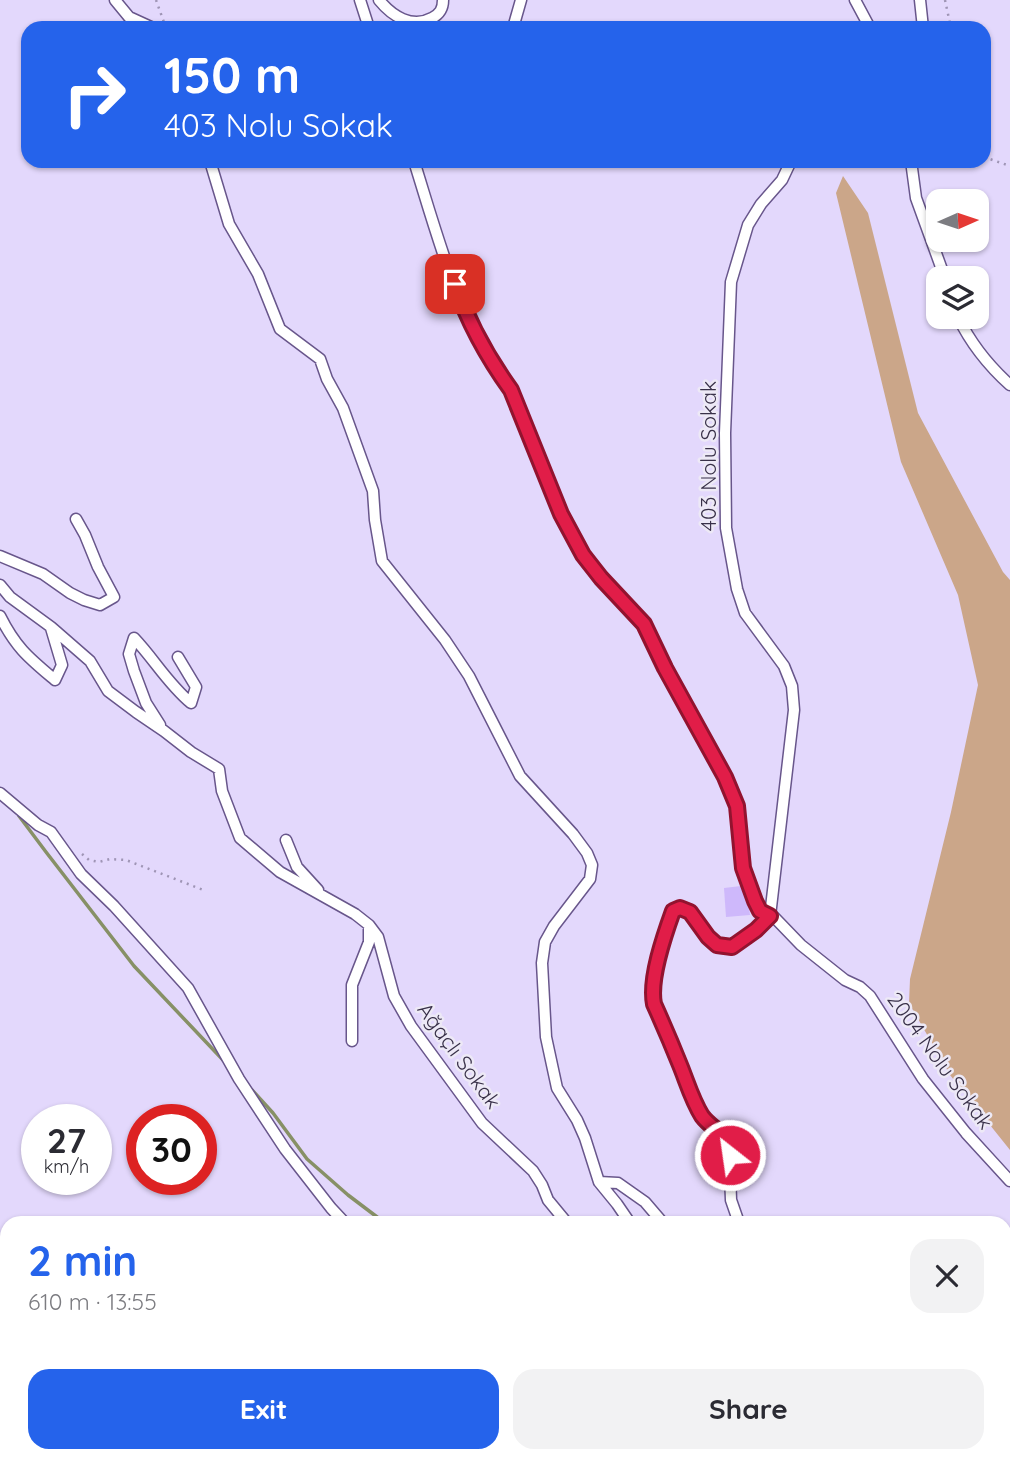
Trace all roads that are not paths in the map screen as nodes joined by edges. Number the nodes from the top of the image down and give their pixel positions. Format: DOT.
graph roads {
  1 [pos="115,0"];
  2 [pos="360,0"];
  3 [pos="379,0"];
  4 [pos="443,0"];
  5 [pos="521,0"];
  6 [pos="855,0"];
  7 [pos="919,0"];
  8 [pos="138,21"];
  9 [pos="367,21"];
  10 [pos="410,21"];
  11 [pos="425,21"];
  12 [pos="515,21"];
  13 [pos="866,21"];
  14 [pos="922,21"];
  15 [pos="212,168"];
  16 [pos="416,168"];
  17 [pos="788,168"];
  18 [pos="912,168"];
  19 [pos="941,266"];
  20 [pos="965,329"];
  21 [pos="1010,385"];
  22 [pos="76,519"];
  23 [pos="0,556"];
  24 [pos="0,585"];
  25 [pos="5,596"];
  26 [pos="0,616"];
  27 [pos="51,627"];
  28 [pos="178,657"];
  29 [pos="164,731"];
  30 [pos="0,793"];
  31 [pos="286,840"];
  32 [pos="325,898"];
  33 [pos="770,916"];
  34 [pos="369,925"];
  35 [pos="352,1041"];
  36 [pos="1010,1181"];
  37 [pos="599,1182"];
  38 [pos="338,1216"];
  39 [pos="561,1216"];
  40 [pos="625,1216"];
  41 [pos="657,1216"];
  42 [pos="737,1216"];
  1 -- 8 [label="street"];
  2 -- 9 [label="street"];
  3 -- 10 [label="street"];
  4 -- 11 [label="street"];
  5 -- 12 [label="street"];
  6 -- 13 [label="street"];
  7 -- 14 [label="street"];
  15 -- 37 [label="street"];
  16 -- 33 [label="street, 2004 Nolu Sokak"];
  17 -- 33 [label="street, 403 Nolu Sokak"];
  18 -- 19 [label="street"];
  20 -- 21 [label="street"];
  22 -- 23 [label="street"];
  24 -- 25 [label="street"];
  25 -- 27 [label="street"];
  26 -- 27 [label="street"];
  27 -- 29 [label="street"];
  28 -- 29 [label="street"];
  29 -- 32 [label="street"];
  30 -- 38 [label="street"];
  31 -- 32 [label="street"];
  32 -- 34 [label="street"];
  33 -- 36 [label="street, 2004 Nolu Sokak"];
  33 -- 42 [label="street"];
  34 -- 35 [label="street"];
  34 -- 39 [label="street, Ağaçlı Sokak"];
  37 -- 40 [label="street"];
  37 -- 41 [label="street"];
}
